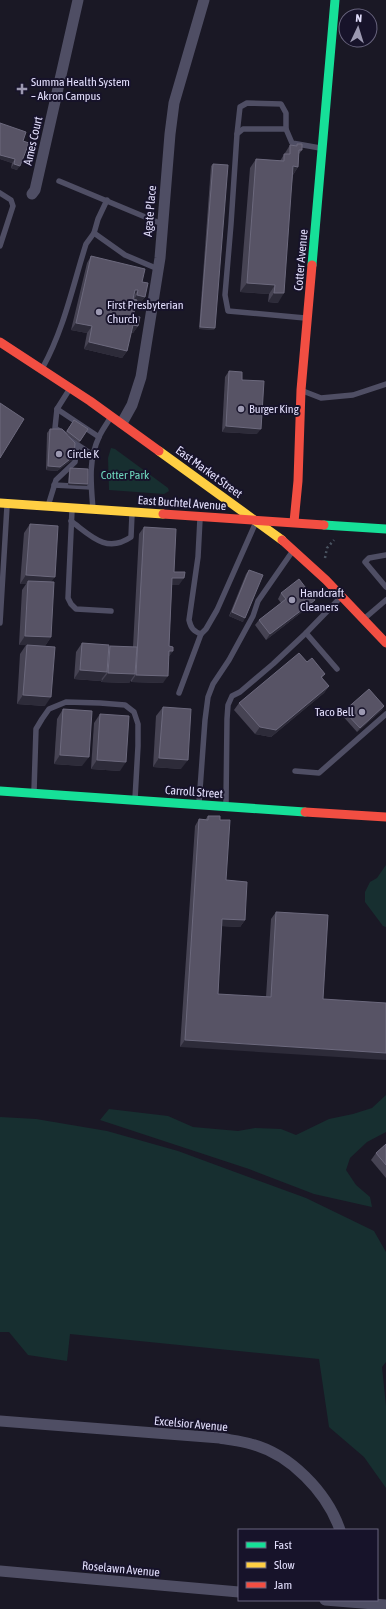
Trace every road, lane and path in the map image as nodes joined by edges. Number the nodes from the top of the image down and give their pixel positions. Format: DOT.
graph roads {
  1 [pos="78,0"];
  2 [pos="204,0"];
  3 [pos="335,0"];
  4 [pos="286,129"];
  5 [pos="237,134"];
  6 [pos="323,149"];
  7 [pos="59,181"];
  8 [pos="0,193"];
  9 [pos="32,194"];
  10 [pos="107,200"];
  11 [pos="162,224"];
  12 [pos="94,233"];
  13 [pos="0,246"];
  14 [pos="158,269"];
  15 [pos="308,318"];
  16 [pos="0,342"];
  17 [pos="42,369"];
  18 [pos="386,384"];
  19 [pos="70,388"];
  20 [pos="301,390"];
  21 [pos="57,409"];
  22 [pos="112,416"];
  23 [pos="122,423"];
  24 [pos="99,437"];
  25 [pos="77,445"];
  26 [pos="93,455"];
  27 [pos="54,485"];
  28 [pos="91,487"];
  29 [pos="3,503"];
  30 [pos="48,506"];
  31 [pos="72,508"];
  32 [pos="93,509"];
  33 [pos="132,512"];
  34 [pos="200,516"];
  35 [pos="256,520"];
  36 [pos="71,521"];
  37 [pos="294,522"];
  38 [pos="386,529"];
  39 [pos="335,539"];
  40 [pos="2,546"];
  41 [pos="294,550"];
  42 [pos="386,555"];
  43 [pos="326,580"];
  44 [pos="386,587"];
  45 [pos="341,596"];
  46 [pos="386,600"];
  47 [pos="111,611"];
  48 [pos="363,619"];
  49 [pos="0,623"];
  50 [pos="306,633"];
  51 [pos="201,634"];
  52 [pos="386,643"];
  53 [pos="337,669"];
  54 [pos="179,693"];
  55 [pos="386,714"];
  56 [pos="295,771"];
  57 [pos="0,791"];
  58 [pos="34,794"];
  59 [pos="135,800"];
  60 [pos="199,805"];
  61 [pos="226,807"];
  62 [pos="386,817"];
  63 [pos="0,1421"];
  64 [pos="340,1529"];
  65 [pos="0,1571"];
  66 [pos="238,1592"];
  67 [pos="331,1601"];
  68 [pos="349,1604"];
  69 [pos="386,1605"];
  1 -- 9 [label="street, Ames Court"];
  2 -- 11 [label="street, Agate Place"];
  3 -- 6 [label="street, Cotter Avenue"];
  4 -- 5 [label="lane"];
  4 -- 5 [label="lane"];
  4 -- 6 [label="lane"];
  5 -- 15 [label="lane"];
  6 -- 15 [label="street, Cotter Avenue"];
  7 -- 10 [label="lane"];
  8 -- 13 [label="lane"];
  10 -- 11 [label="lane"];
  10 -- 12 [label="lane"];
  11 -- 14 [label="street, Agate Place"];
  12 -- 14 [label="lane"];
  12 -- 17 [label="lane"];
  14 -- 23 [label="street, Agate Place"];
  15 -- 20 [label="street, Cotter Avenue"];
  16 -- 17 [label="street, East Market Street"];
  17 -- 19 [label="street, East Market Street"];
  18 -- 20 [label="lane"];
  19 -- 21 [label="lane"];
  19 -- 22 [label="street, East Market Street"];
  20 -- 37 [label="street, Cotter Avenue"];
  21 -- 24 [label="lane"];
  21 -- 25 [label="lane"];
  22 -- 23 [label="street, East Market Street"];
  22 -- 24 [label="lane"];
  23 -- 35 [label="street, East Market Street"];
  24 -- 26 [label="lane"];
  25 -- 26 [label="lane"];
  25 -- 27 [label="lane"];
  26 -- 28 [label="lane"];
  27 -- 28 [label="lane"];
  27 -- 30 [label="lane"];
  28 -- 32 [label="lane"];
  29 -- 30 [label="street, East Buchtel Avenue"];
  29 -- 40 [label="lane"];
  30 -- 31 [label="street, East Buchtel Avenue"];
  31 -- 32 [label="street, East Buchtel Avenue"];
  31 -- 36 [label="lane"];
  32 -- 33 [label="street, East Buchtel Avenue"];
  33 -- 34 [label="street, East Buchtel Avenue"];
  33 -- 36 [label="lane"];
  34 -- 35 [label="street, East Buchtel Avenue"];
  34 -- 51 [label="lane"];
  35 -- 37 [label="street, East Buchtel Avenue"];
  35 -- 41 [label="street, East Market Street"];
  35 -- 51 [label="lane"];
  36 -- 47 [label="lane"];
  37 -- 38 [label="street, East Buchtel Avenue"];
  39 -- 43 [label="path"];
  40 -- 49 [label="lane"];
  41 -- 43 [label="street, East Market Street"];
  41 -- 60 [label="lane"];
  42 -- 44 [label="lane"];
  43 -- 45 [label="street, East Market Street"];
  45 -- 48 [label="street, East Market Street"];
  45 -- 50 [label="lane"];
  46 -- 48 [label="lane"];
  48 -- 52 [label="street, East Market Street"];
  50 -- 53 [label="lane"];
  50 -- 61 [label="lane"];
  51 -- 54 [label="lane"];
  55 -- 56 [label="lane"];
  57 -- 58 [label="street, Carroll Street"];
  58 -- 59 [label="street, Carroll Street"];
  58 -- 59 [label="lane"];
  59 -- 60 [label="street, Carroll Street"];
  60 -- 61 [label="street, Carroll Street"];
  61 -- 62 [label="street, Carroll Street"];
  63 -- 64 [label="street, Excelsior Avenue"];
  65 -- 66 [label="street, Roselawn Avenue"];
  67 -- 68 [label="street"];
  68 -- 69 [label="street"];
}
